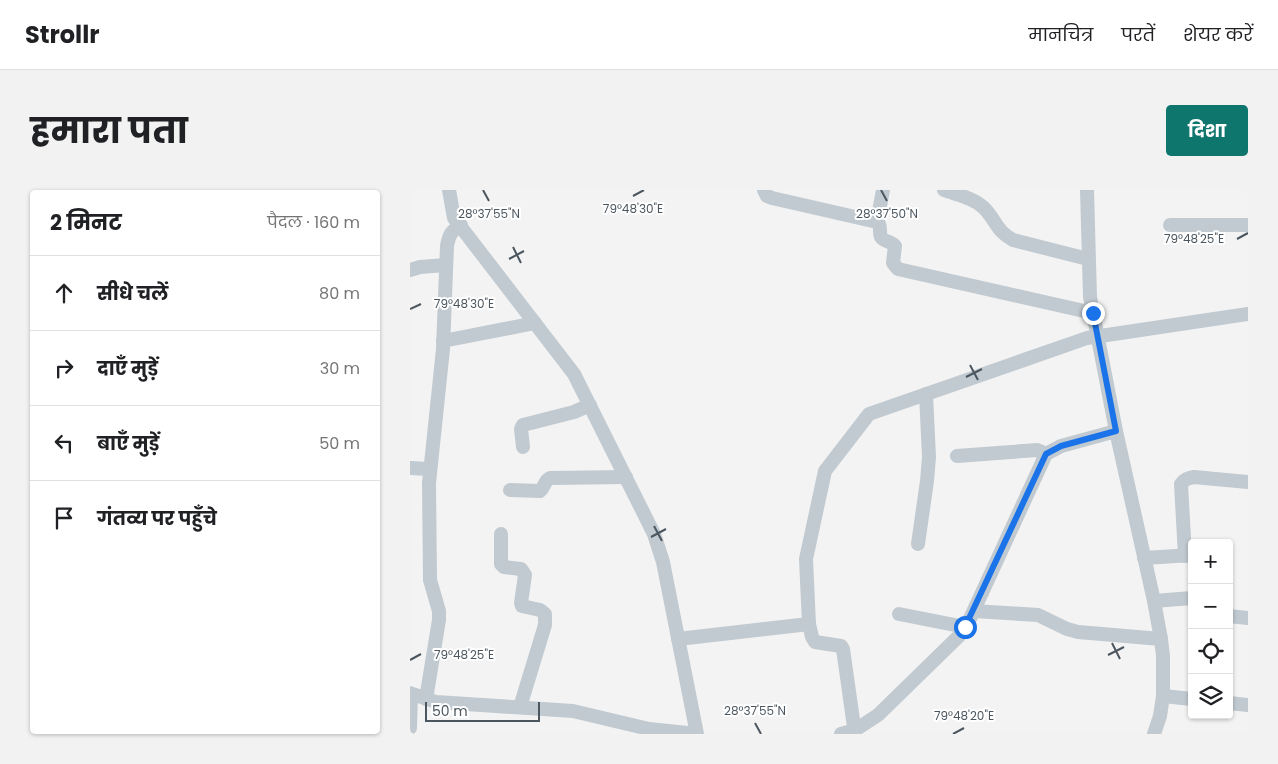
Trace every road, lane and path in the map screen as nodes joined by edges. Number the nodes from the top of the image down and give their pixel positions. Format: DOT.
graph roads {
  1 [pos="449,190"];
  2 [pos="764,190"];
  3 [pos="884,190"];
  4 [pos="944,190"];
  5 [pos="1087,190"];
  6 [pos="877,222"];
  7 [pos="461,225"];
  8 [pos="1170,225"];
  9 [pos="1248,225"];
  10 [pos="1088,259"];
  11 [pos="446,265"];
  12 [pos="410,270"];
  13 [pos="1247,312"];
  14 [pos="1093,313"];
  15 [pos="535,323"];
  16 [pos="1097,336"];
  17 [pos="443,341"];
  18 [pos="926,394"];
  19 [pos="590,405"];
  20 [pos="1116,431"];
  21 [pos="523,447"];
  22 [pos="1046,454"];
  23 [pos="957,456"];
  24 [pos="410,468"];
  25 [pos="429,469"];
  26 [pos="626,477"];
  27 [pos="1248,482"];
  28 [pos="510,490"];
  29 [pos="501,534"];
  30 [pos="918,544"];
  31 [pos="1188,556"];
  32 [pos="1144,558"];
  33 [pos="1188,598"];
  34 [pos="1154,601"];
  35 [pos="974,611"];
  36 [pos="899,614"];
  37 [pos="1233,616"];
  38 [pos="1248,618"];
  39 [pos="809,624"];
  40 [pos="965,627"];
  41 [pos="678,639"];
  42 [pos="1161,640"];
  43 [pos="411,693"];
  44 [pos="1163,696"];
  45 [pos="426,699"];
  46 [pos="1188,699"];
  47 [pos="1233,703"];
  48 [pos="1248,705"];
  49 [pos="520,707"];
  50 [pos="410,728"];
  51 [pos="650,731"];
  52 [pos="855,732"];
  53 [pos="841,734"];
  54 [pos="1154,734"];
  1 -- 7 [label="street"];
  2 -- 6 [label="street"];
  3 -- 6 [label="street"];
  4 -- 10 [label="street"];
  5 -- 10 [label="street"];
  6 -- 14 [label="street"];
  7 -- 11 [label="street"];
  7 -- 15 [label="street"];
  8 -- 9 [label="street"];
  10 -- 14 [label="street"];
  11 -- 12 [label="street"];
  11 -- 17 [label="street"];
  13 -- 16 [label="street"];
  14 -- 16 [label="street"];
  15 -- 17 [label="street"];
  15 -- 19 [label="street"];
  16 -- 18 [label="street"];
  16 -- 20 [label="street"];
  17 -- 25 [label="street"];
  18 -- 30 [label="street"];
  18 -- 39 [label="street"];
  19 -- 21 [label="street"];
  19 -- 26 [label="street"];
  20 -- 22 [label="street"];
  20 -- 32 [label="street"];
  22 -- 23 [label="street"];
  22 -- 35 [label="street"];
  24 -- 25 [label="street"];
  25 -- 45 [label="street"];
  26 -- 28 [label="street"];
  26 -- 41 [label="street"];
  27 -- 31 [label="street"];
  29 -- 49 [label="street"];
  31 -- 32 [label="street"];
  32 -- 34 [label="street"];
  33 -- 34 [label="street"];
  34 -- 42 [label="street"];
  35 -- 40 [label="street"];
  35 -- 42 [label="street"];
  36 -- 40 [label="street"];
  37 -- 38 [label="street"];
  39 -- 41 [label="street"];
  39 -- 52 [label="street"];
  40 -- 52 [label="street"];
  41 -- 51 [label="street"];
  42 -- 44 [label="street"];
  43 -- 45 [label="street"];
  43 -- 50 [label="street"];
  44 -- 46 [label="street"];
  44 -- 54 [label="street"];
  45 -- 49 [label="street"];
  47 -- 48 [label="street"];
  49 -- 51 [label="street"];
  52 -- 53 [label="street"];
}
